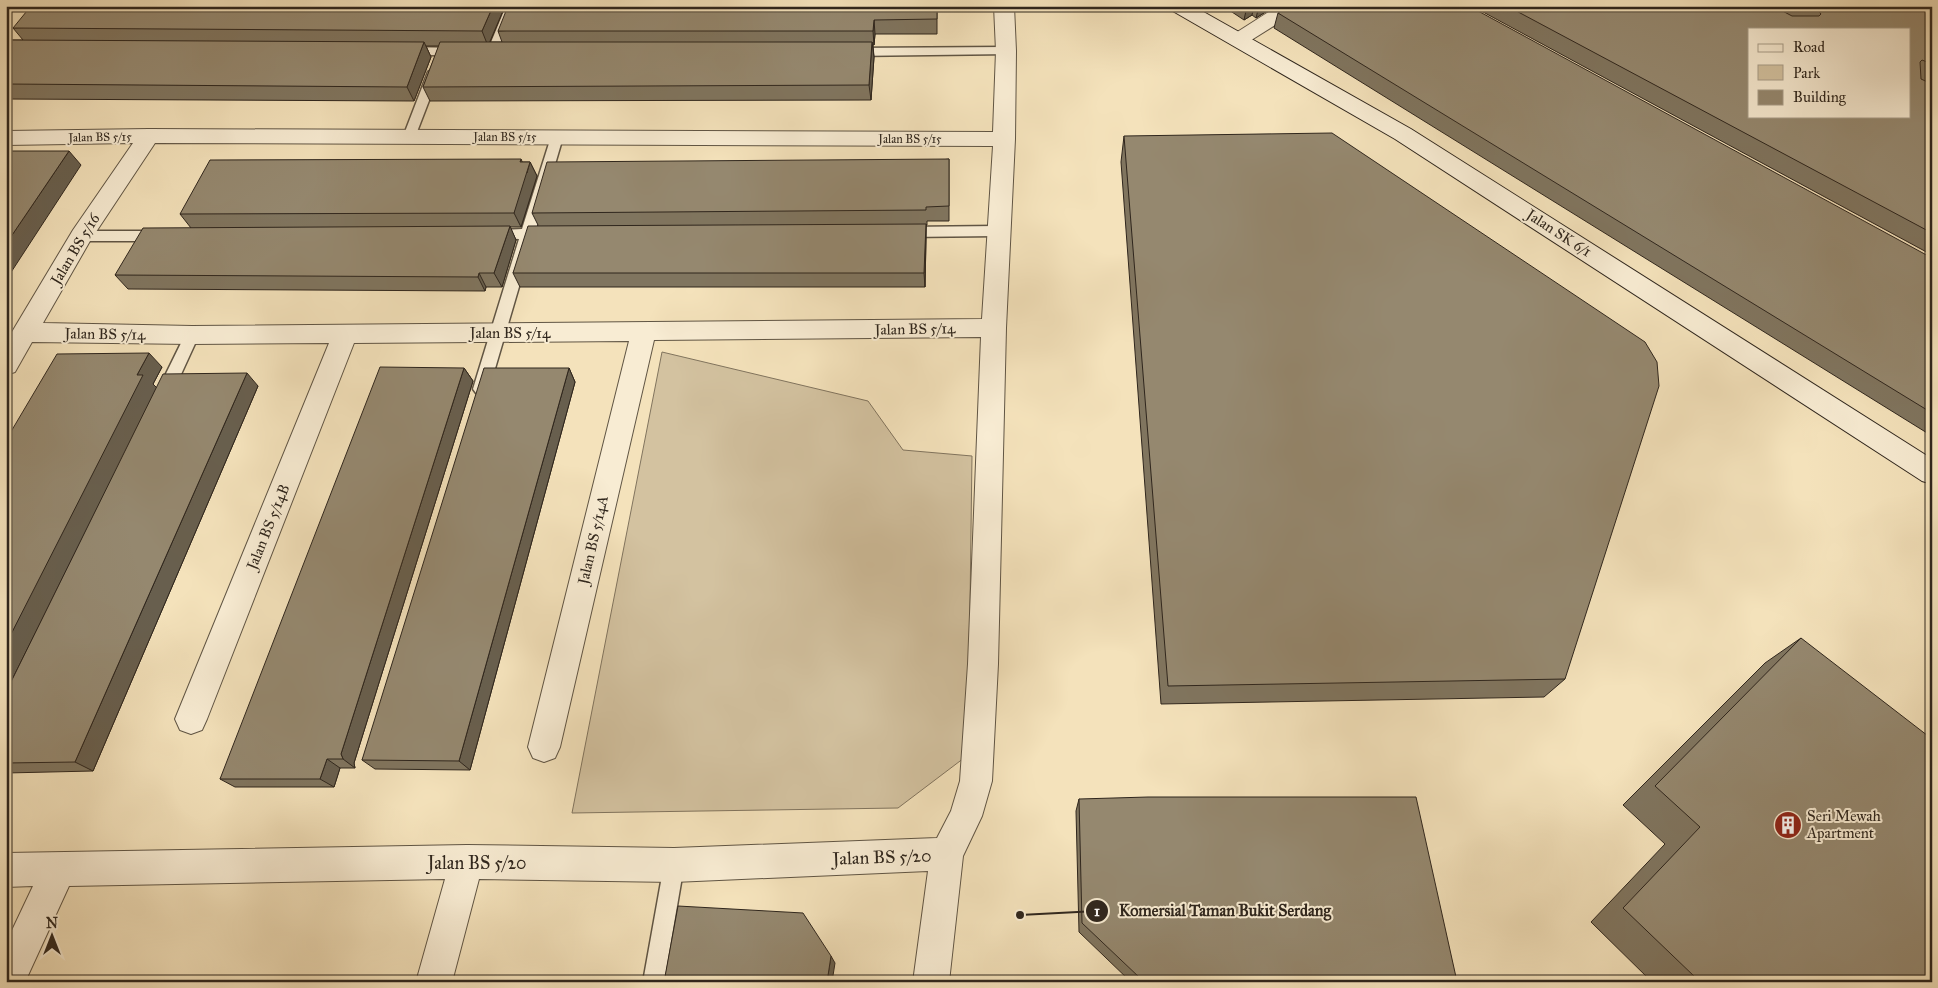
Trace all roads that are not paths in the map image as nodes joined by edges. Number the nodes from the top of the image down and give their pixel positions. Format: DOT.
graph roads {
  1 [pos="512,6"];
  2 [pos="1004,6"];
  3 [pos="1178,6"];
  4 [pos="1292,6"];
  5 [pos="1238,40"];
  6 [pos="392,51"];
  7 [pos="442,51"];
  8 [pos="1006,51"];
  9 [pos="468,52"];
  10 [pos="494,52"];
  11 [pos="837,52"];
  12 [pos="149,136"];
  13 [pos="409,137"];
  14 [pos="557,137"];
  15 [pos="6,138"];
  16 [pos="1004,139"];
  17 [pos="888,232"];
  18 [pos="998,232"];
  19 [pos="478,234"];
  20 [pos="528,234"];
  21 [pos="558,234"];
  22 [pos="81,236"];
  23 [pos="170,236"];
  24 [pos="994,328"];
  25 [pos="26,332"];
  26 [pos="643,333"];
  27 [pos="345,334"];
  28 [pos="498,334"];
  29 [pos="192,335"];
  30 [pos="6,366"];
  31 [pos="158,406"];
  32 [pos="475,408"];
  33 [pos="1932,473"];
  34 [pos="191,719"];
  35 [pos="544,747"];
  36 [pos="947,854"];
  37 [pos="468,862"];
  38 [pos="674,865"];
  39 [pos="60,868"];
  40 [pos="6,870"];
  41 [pos="6,982"];
  42 [pos="434,982"];
  43 [pos="653,982"];
  44 [pos="930,982"];
  1 -- 10 [label="lane"];
  2 -- 8 [label="street"];
  3 -- 5 [label="street, Jalan SK 6/1"];
  4 -- 5 [label="street"];
  5 -- 33 [label="street, Jalan SK 6/1"];
  6 -- 7 [label="lane"];
  7 -- 9 [label="lane"];
  7 -- 13 [label="lane"];
  8 -- 11 [label="lane"];
  8 -- 16 [label="street"];
  12 -- 13 [label="street, Jalan BS 5/15"];
  12 -- 15 [label="street, Jalan BS 5/15"];
  12 -- 22 [label="street, Jalan BS 5/16"];
  13 -- 14 [label="street, Jalan BS 5/15"];
  14 -- 16 [label="street, Jalan BS 5/15"];
  14 -- 20 [label="lane"];
  16 -- 18 [label="street"];
  17 -- 18 [label="lane"];
  18 -- 24 [label="street"];
  19 -- 20 [label="lane"];
  20 -- 21 [label="lane"];
  20 -- 28 [label="lane"];
  22 -- 23 [label="lane"];
  22 -- 25 [label="street, Jalan BS 5/16"];
  24 -- 26 [label="street, Jalan BS 5/14"];
  24 -- 36 [label="street"];
  25 -- 29 [label="street, Jalan BS 5/14"];
  25 -- 30 [label="street, Jalan BS 5/16"];
  26 -- 28 [label="street, Jalan BS 5/14"];
  26 -- 35 [label="street, Jalan BS 5/14A"];
  27 -- 28 [label="street, Jalan BS 5/14"];
  27 -- 29 [label="street, Jalan BS 5/14"];
  27 -- 34 [label="street, Jalan BS 5/14B"];
  28 -- 32 [label="lane"];
  29 -- 31 [label="lane"];
  36 -- 38 [label="street, Jalan BS 5/20"];
  36 -- 44 [label="street"];
  37 -- 38 [label="street, Jalan BS 5/20"];
  37 -- 39 [label="street, Jalan BS 5/20"];
  37 -- 42 [label="street"];
  38 -- 43 [label="lane"];
  39 -- 40 [label="street, Jalan BS 5/20"];
  39 -- 41 [label="street"];
}
